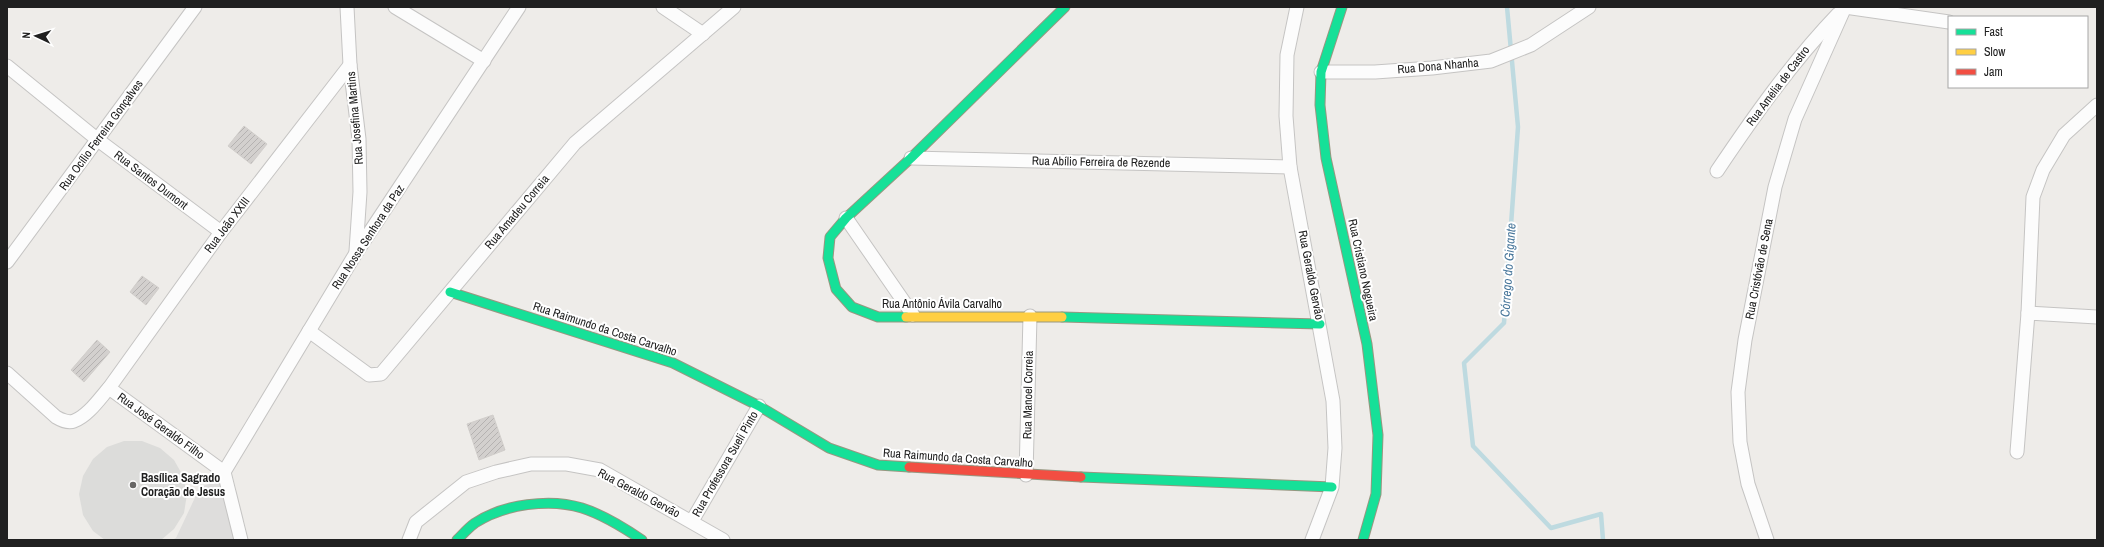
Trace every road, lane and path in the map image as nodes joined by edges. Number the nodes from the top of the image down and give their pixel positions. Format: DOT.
graph roads {
  1 [pos="195,7"];
  2 [pos="347,7"];
  3 [pos="395,7"];
  4 [pos="520,7"];
  5 [pos="663,7"];
  6 [pos="734,7"];
  7 [pos="1065,7"];
  8 [pos="1297,7"];
  9 [pos="1342,7"];
  10 [pos="1589,7"];
  11 [pos="1845,7"];
  12 [pos="1948,22"];
  13 [pos="703,34"];
  14 [pos="484,62"];
  15 [pos="350,65"];
  16 [pos="7,66"];
  17 [pos="1321,72"];
  18 [pos="2097,105"];
  19 [pos="98,140"];
  20 [pos="911,158"];
  21 [pos="1290,167"];
  22 [pos="1716,171"];
  23 [pos="846,218"];
  24 [pos="221,232"];
  25 [pos="356,253"];
  26 [pos="7,262"];
  27 [pos="450,292"];
  28 [pos="2028,313"];
  29 [pos="913,315"];
  30 [pos="1030,316"];
  31 [pos="2097,317"];
  32 [pos="1320,324"];
  33 [pos="309,331"];
  34 [pos="7,373"];
  35 [pos="110,388"];
  36 [pos="759,406"];
  37 [pos="2017,452"];
  38 [pos="224,472"];
  39 [pos="1026,474"];
  40 [pos="1332,488"];
  41 [pos="692,521"];
  42 [pos="242,540"];
  43 [pos="409,540"];
  44 [pos="457,540"];
  45 [pos="642,540"];
  46 [pos="723,540"];
  47 [pos="1312,540"];
  48 [pos="1363,540"];
  49 [pos="1767,540"];
  1 -- 19 [label="street, Rua Ocílio Ferreira Gonçalves"];
  2 -- 15 [label="street, Rua Josefina Martins"];
  3 -- 14 [label="street"];
  4 -- 14 [label="street, Rua Nossa Senhora da Paz"];
  5 -- 13 [label="street"];
  6 -- 13 [label="street, Rua Amadeu Correia"];
  7 -- 20 [label="main road, Rua Antônio Ávila Carvalho"];
  8 -- 21 [label="street, Rua Geraldo Gervão"];
  9 -- 17 [label="main road, Rua Cristiano Nogueira"];
  10 -- 17 [label="street, Rua Dona Nhanha"];
  11 -- 12 [label="street"];
  11 -- 22 [label="street, Rua Amélia de Castro"];
  11 -- 49 [label="street, Rua Cristóvão de Sena"];
  13 -- 27 [label="street, Rua Amadeu Correia"];
  14 -- 25 [label="street, Rua Nossa Senhora da Paz"];
  15 -- 24 [label="street, Rua João XXIII"];
  15 -- 25 [label="street, Rua Josefina Martins"];
  16 -- 19 [label="street, Rua Santos Dumont"];
  17 -- 48 [label="main road, Rua Cristiano Nogueira"];
  18 -- 28 [label="street"];
  19 -- 24 [label="street, Rua Santos Dumont"];
  19 -- 26 [label="street, Rua Ocílio Ferreira Gonçalves"];
  20 -- 21 [label="street, Rua Abílio Ferreira de Rezende"];
  20 -- 23 [label="main road, Rua Antônio Ávila Carvalho"];
  21 -- 32 [label="street, Rua Geraldo Gervão"];
  23 -- 29 [label="street"];
  23 -- 29 [label="main road, Rua Antônio Ávila Carvalho"];
  24 -- 35 [label="street, Rua João XXIII"];
  25 -- 33 [label="street, Rua Nossa Senhora da Paz"];
  27 -- 33 [label="street, Rua Amadeu Correia"];
  27 -- 36 [label="main road, Rua Raimundo da Costa Carvalho"];
  28 -- 31 [label="street"];
  28 -- 37 [label="street"];
  29 -- 30 [label="main road, Rua Antônio Ávila Carvalho"];
  30 -- 32 [label="main road, Rua Antônio Ávila Carvalho"];
  30 -- 39 [label="street, Rua Manoel Correia"];
  32 -- 40 [label="street, Rua Geraldo Gervão"];
  33 -- 38 [label="street, Rua Nossa Senhora da Paz"];
  34 -- 35 [label="street, Rua José Geraldo Filho"];
  35 -- 38 [label="street, Rua José Geraldo Filho"];
  36 -- 39 [label="main road, Rua Raimundo da Costa Carvalho"];
  36 -- 41 [label="street, Rua Professora Sueli Pinto"];
  38 -- 42 [label="street"];
  39 -- 40 [label="main road, Rua Raimundo da Costa Carvalho"];
  40 -- 47 [label="street, Rua Geraldo Gervão"];
  41 -- 43 [label="street, Rua Geraldo Gervão"];
  41 -- 46 [label="street, Rua Geraldo Gervão"];
  44 -- 45 [label="main road"];
}
